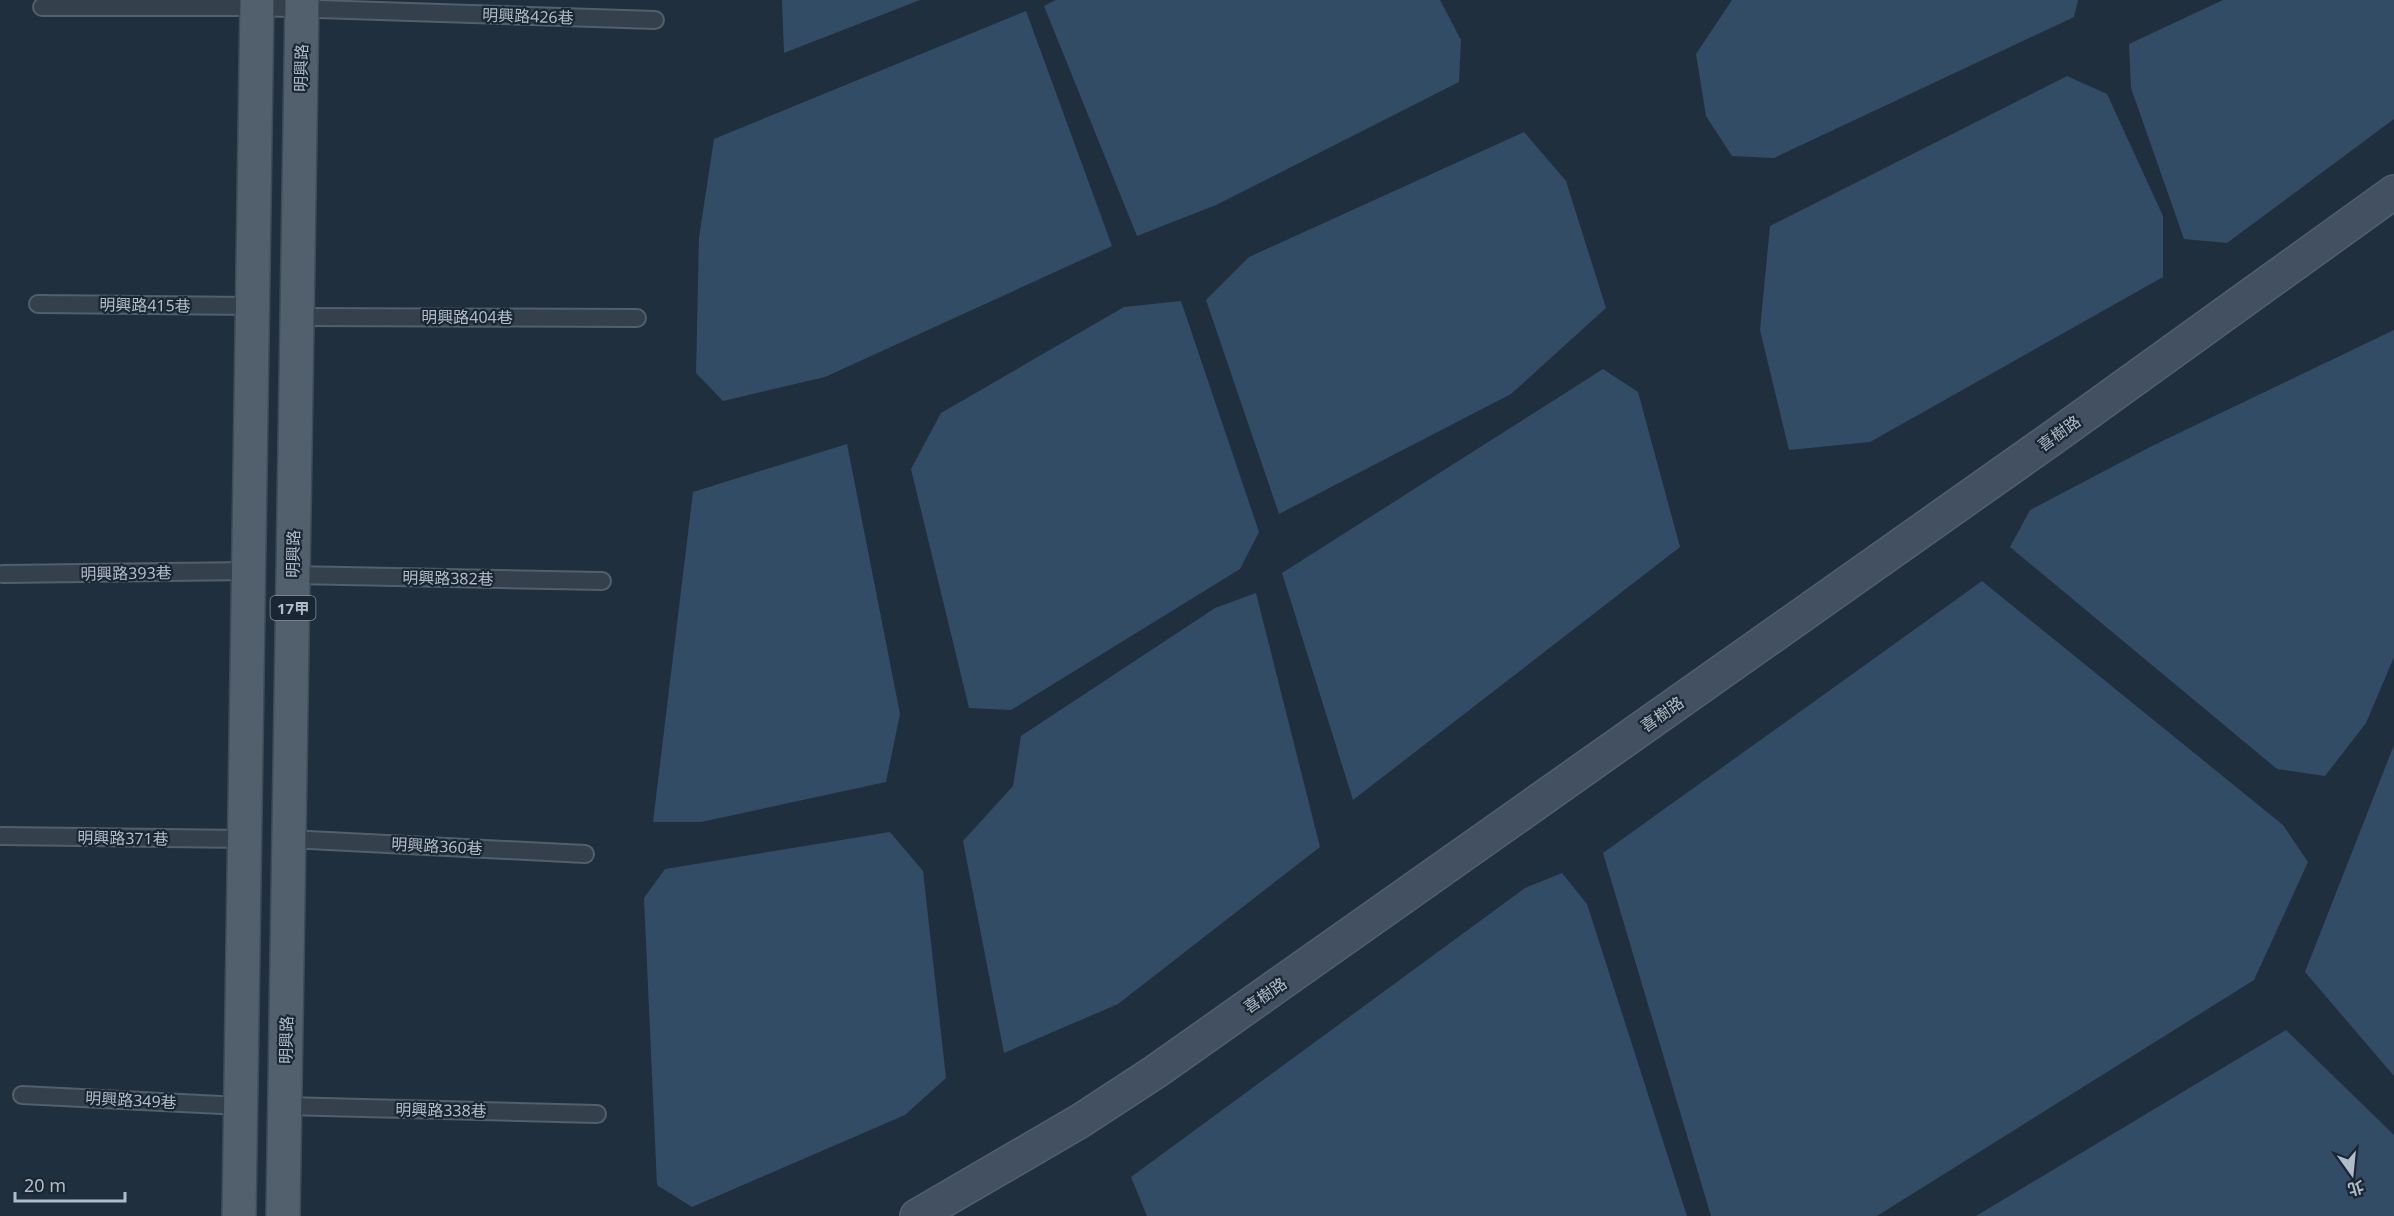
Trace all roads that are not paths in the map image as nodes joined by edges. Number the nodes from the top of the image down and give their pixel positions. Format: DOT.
graph roads {
  1 [pos="257,4"];
  2 [pos="302,5"];
  3 [pos="42,7"];
  4 [pos="655,20"];
  5 [pos="2394,192"];
  6 [pos="38,304"];
  7 [pos="252,306"];
  8 [pos="297,317"];
  9 [pos="637,318"];
  10 [pos="249,571"];
  11 [pos="3,574"];
  12 [pos="293,574"];
  13 [pos="602,581"];
  14 [pos="2,836"];
  15 [pos="245,839"];
  16 [pos="289,839"];
  17 [pos="585,854"];
  18 [pos="22,1095"];
  19 [pos="241,1106"];
  20 [pos="285,1106"];
  21 [pos="597,1114"];
  22 [pos="239,1216"];
  23 [pos="283,1216"];
  24 [pos="917,1216"];
  1 -- 2 [label="lane, 明興路426巷"];
  1 -- 3 [label="lane, 明興路426巷"];
  1 -- 7 [label="main road, 17甲"];
  2 -- 4 [label="lane, 明興路426巷"];
  2 -- 8 [label="main road, 明興路 / 17甲"];
  5 -- 24 [label="street, 喜樹路"];
  6 -- 7 [label="lane, 明興路415巷"];
  7 -- 10 [label="main road, 17甲"];
  8 -- 9 [label="lane, 明興路404巷"];
  8 -- 12 [label="main road, 明興路 / 17甲"];
  10 -- 11 [label="lane, 明興路393巷"];
  10 -- 15 [label="main road, 17甲"];
  12 -- 13 [label="lane, 明興路382巷"];
  12 -- 16 [label="main road, 明興路 / 17甲"];
  14 -- 15 [label="lane, 明興路371巷"];
  15 -- 19 [label="main road, 17甲"];
  16 -- 17 [label="lane, 明興路360巷"];
  16 -- 20 [label="main road, 明興路 / 17甲"];
  18 -- 19 [label="lane, 明興路349巷"];
  19 -- 22 [label="main road, 17甲"];
  20 -- 21 [label="lane, 明興路338巷"];
  20 -- 23 [label="main road, 明興路 / 17甲"];
}
